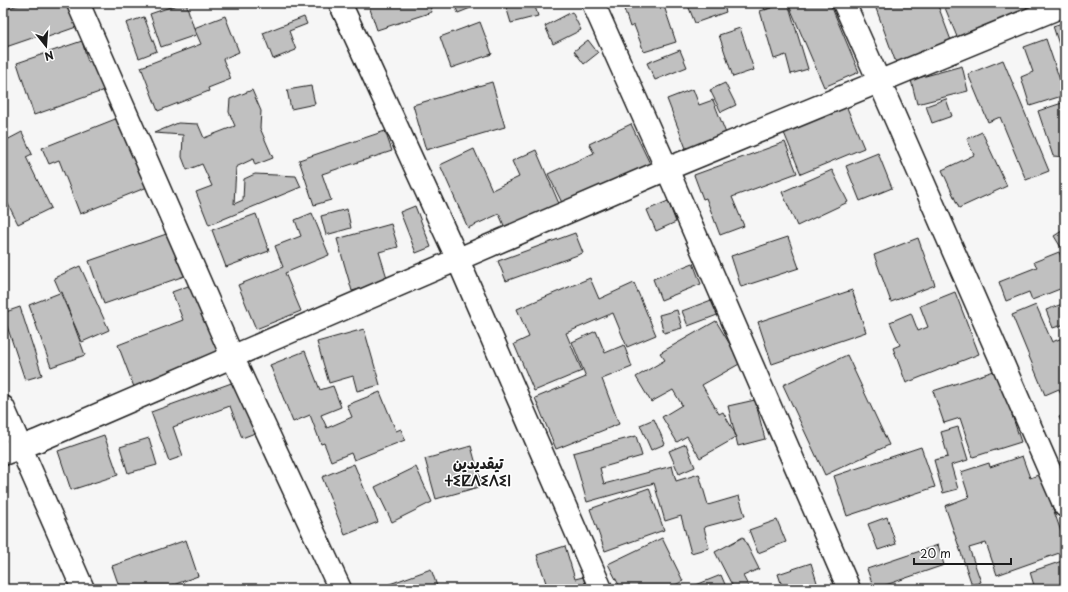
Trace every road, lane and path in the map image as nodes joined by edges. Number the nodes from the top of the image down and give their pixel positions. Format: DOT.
graph roads {
  1 [pos="78,3"];
  2 [pos="340,3"];
  3 [pos="594,3"];
  4 [pos="844,3"];
  5 [pos="1065,5"];
  6 [pos="879,81"];
  7 [pos="667,169"];
  8 [pos="458,260"];
  9 [pos="232,356"];
  10 [pos="3,407"];
  11 [pos="12,450"];
  12 [pos="1065,506"];
  13 [pos="83,589"];
  14 [pos="340,589"];
  15 [pos="601,589"];
  16 [pos="849,589"];
  1 -- 9 [label="street"];
  2 -- 8 [label="street"];
  3 -- 7 [label="street"];
  4 -- 6 [label="street"];
  5 -- 6 [label="street"];
  6 -- 7 [label="street"];
  6 -- 12 [label="street"];
  7 -- 8 [label="street"];
  7 -- 16 [label="street"];
  8 -- 9 [label="street"];
  8 -- 15 [label="street"];
  9 -- 11 [label="street"];
  9 -- 14 [label="street"];
  10 -- 11 [label="street"];
  11 -- 13 [label="street"];
}
